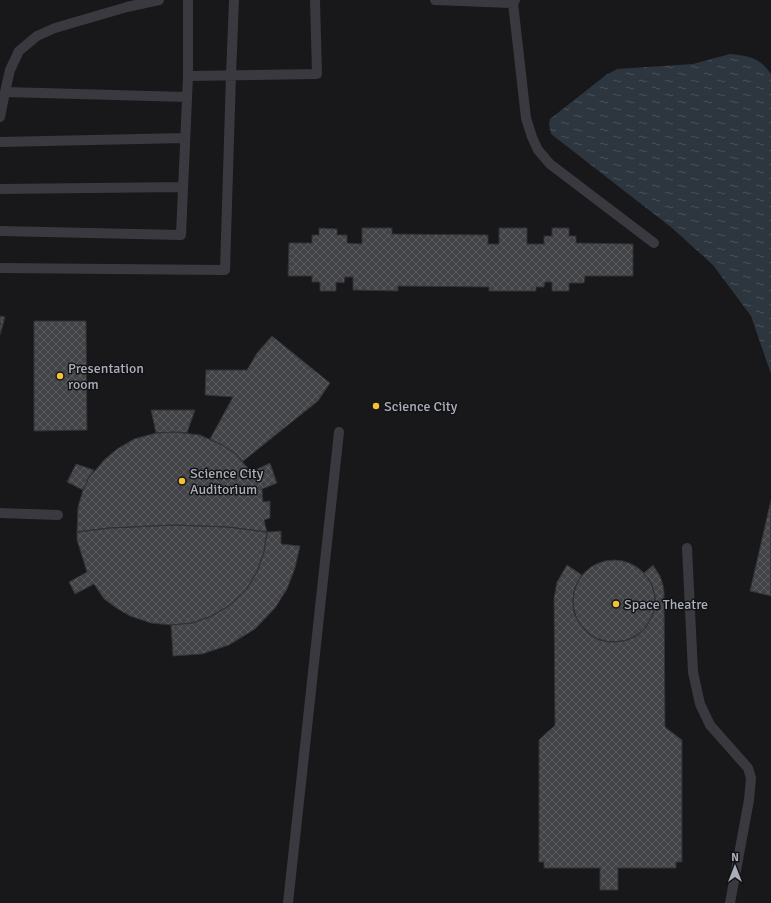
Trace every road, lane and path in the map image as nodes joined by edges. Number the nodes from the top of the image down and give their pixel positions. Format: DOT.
graph roads {
  1 [pos="159,0"];
  2 [pos="188,0"];
  3 [pos="234,0"];
  4 [pos="315,0"];
  5 [pos="435,0"];
  6 [pos="514,1"];
  7 [pos="231,75"];
  8 [pos="188,76"];
  9 [pos="5,92"];
  10 [pos="187,97"];
  11 [pos="0,117"];
  12 [pos="185,138"];
  13 [pos="0,142"];
  14 [pos="183,187"];
  15 [pos="0,189"];
  16 [pos="0,231"];
  17 [pos="654,243"];
  18 [pos="0,268"];
  19 [pos="339,432"];
  20 [pos="0,513"];
  21 [pos="58,515"];
  22 [pos="688,548"];
  23 [pos="288,903"];
  24 [pos="730,903"];
  1 -- 9 [label="lane"];
  2 -- 8 [label="lane"];
  3 -- 7 [label="lane"];
  4 -- 7 [label="lane"];
  5 -- 6 [label="lane"];
  6 -- 17 [label="lane"];
  7 -- 8 [label="lane"];
  7 -- 18 [label="lane"];
  8 -- 10 [label="lane"];
  9 -- 10 [label="lane"];
  9 -- 11 [label="lane"];
  10 -- 12 [label="lane"];
  12 -- 13 [label="lane"];
  12 -- 14 [label="lane"];
  14 -- 15 [label="lane"];
  14 -- 16 [label="lane"];
  19 -- 23 [label="lane"];
  20 -- 21 [label="lane"];
  22 -- 24 [label="lane"];
}
